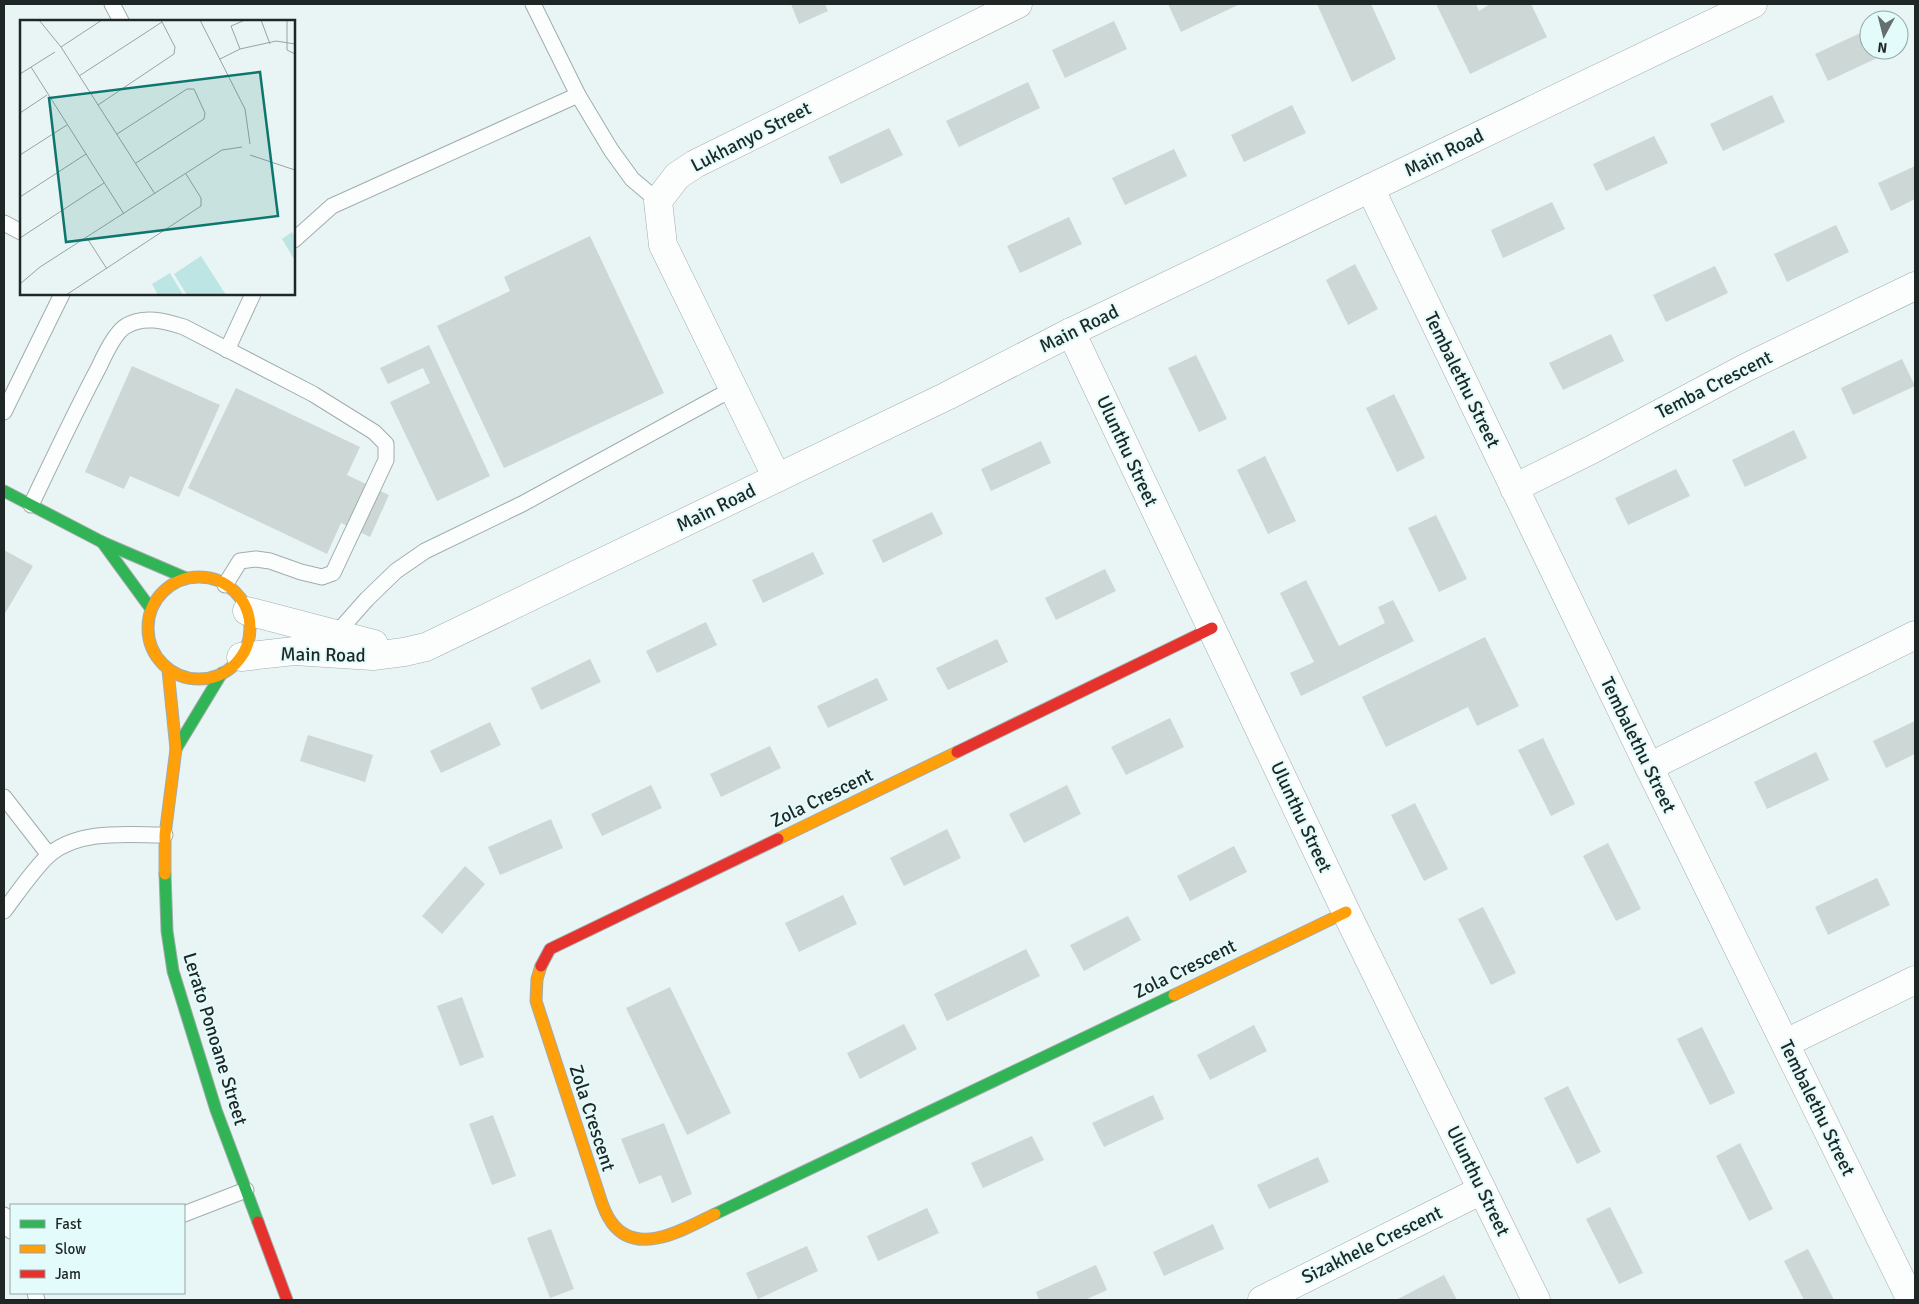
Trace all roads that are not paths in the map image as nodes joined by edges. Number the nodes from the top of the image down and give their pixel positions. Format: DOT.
graph roads {
  1 [pos="112,4"];
  2 [pos="533,4"];
  3 [pos="1018,4"];
  4 [pos="1753,4"];
  5 [pos="1725,10"];
  6 [pos="120,20"];
  7 [pos="578,95"];
  8 [pos="1370,188"];
  9 [pos="658,201"];
  10 [pos="4,223"];
  11 [pos="20,231"];
  12 [pos="295,239"];
  13 [pos="1915,286"];
  14 [pos="62,295"];
  15 [pos="253,295"];
  16 [pos="1071,332"];
  17 [pos="227,350"];
  18 [pos="734,388"];
  19 [pos="4,412"];
  20 [pos="777,478"];
  21 [pos="1514,488"];
  22 [pos="4,491"];
  23 [pos="32,505"];
  24 [pos="102,542"];
  25 [pos="186,578"];
  26 [pos="225,585"];
  27 [pos="151,609"];
  28 [pos="247,611"];
  29 [pos="1212,628"];
  30 [pos="336,634"];
  31 [pos="1915,635"];
  32 [pos="404,652"];
  33 [pos="231,665"];
  34 [pos="168,670"];
  35 [pos="176,749"];
  36 [pos="1648,767"];
  37 [pos="4,797"];
  38 [pos="166,834"];
  39 [pos="49,855"];
  40 [pos="4,911"];
  41 [pos="1346,912"];
  42 [pos="1915,980"];
  43 [pos="1786,1043"];
  44 [pos="246,1190"];
  45 [pos="1482,1190"];
  46 [pos="185,1214"];
  47 [pos="4,1215"];
  48 [pos="10,1229"];
  49 [pos="287,1300"];
  50 [pos="1262,1300"];
  51 [pos="1536,1300"];
  52 [pos="1911,1300"];
  1 -- 6 [label="lane"];
  2 -- 7 [label="lane"];
  3 -- 9 [label="street, Lukhanyo Street"];
  4 -- 5 [label="street, Main Road"];
  5 -- 8 [label="street, Main Road"];
  7 -- 9 [label="lane"];
  7 -- 12 [label="lane"];
  8 -- 16 [label="street, Main Road"];
  8 -- 21 [label="street, Tembalethu Street"];
  9 -- 18 [label="street"];
  10 -- 11 [label="lane"];
  13 -- 21 [label="street, Temba Crescent"];
  14 -- 19 [label="lane"];
  15 -- 17 [label="lane"];
  16 -- 20 [label="street, Main Road"];
  16 -- 29 [label="street, Ulunthu Street"];
  17 -- 23 [label="lane"];
  17 -- 26 [label="lane"];
  18 -- 20 [label="street"];
  18 -- 30 [label="lane"];
  20 -- 32 [label="street, Main Road"];
  21 -- 36 [label="street, Tembalethu Street"];
  22 -- 23 [label="street"];
  23 -- 24 [label="street"];
  24 -- 25 [label="street"];
  24 -- 27 [label="street"];
  25 -- 26 [label="street"];
  25 -- 27 [label="street"];
  26 -- 28 [label="street"];
  27 -- 34 [label="street"];
  28 -- 30 [label="street, Main Road"];
  28 -- 33 [label="street"];
  29 -- 41 [label="street, Ulunthu Street"];
  29 -- 41 [label="street, Zola Crescent"];
  30 -- 32 [label="street, Main Road"];
  31 -- 36 [label="street"];
  32 -- 33 [label="street, Main Road"];
  33 -- 34 [label="street"];
  33 -- 35 [label="street, Lerato Ponoane Street"];
  34 -- 35 [label="street, Lerato Ponoane Street"];
  35 -- 38 [label="street, Lerato Ponoane Street"];
  36 -- 43 [label="street, Tembalethu Street"];
  37 -- 39 [label="lane"];
  38 -- 39 [label="lane"];
  38 -- 44 [label="street, Lerato Ponoane Street"];
  39 -- 40 [label="lane"];
  41 -- 45 [label="street, Ulunthu Street"];
  42 -- 43 [label="street"];
  43 -- 52 [label="street, Tembalethu Street"];
  44 -- 46 [label="lane"];
  44 -- 49 [label="street, Lerato Ponoane Street"];
  45 -- 50 [label="street, Sizakhele Crescent"];
  45 -- 51 [label="street, Ulunthu Street"];
  47 -- 48 [label="lane"];
}
